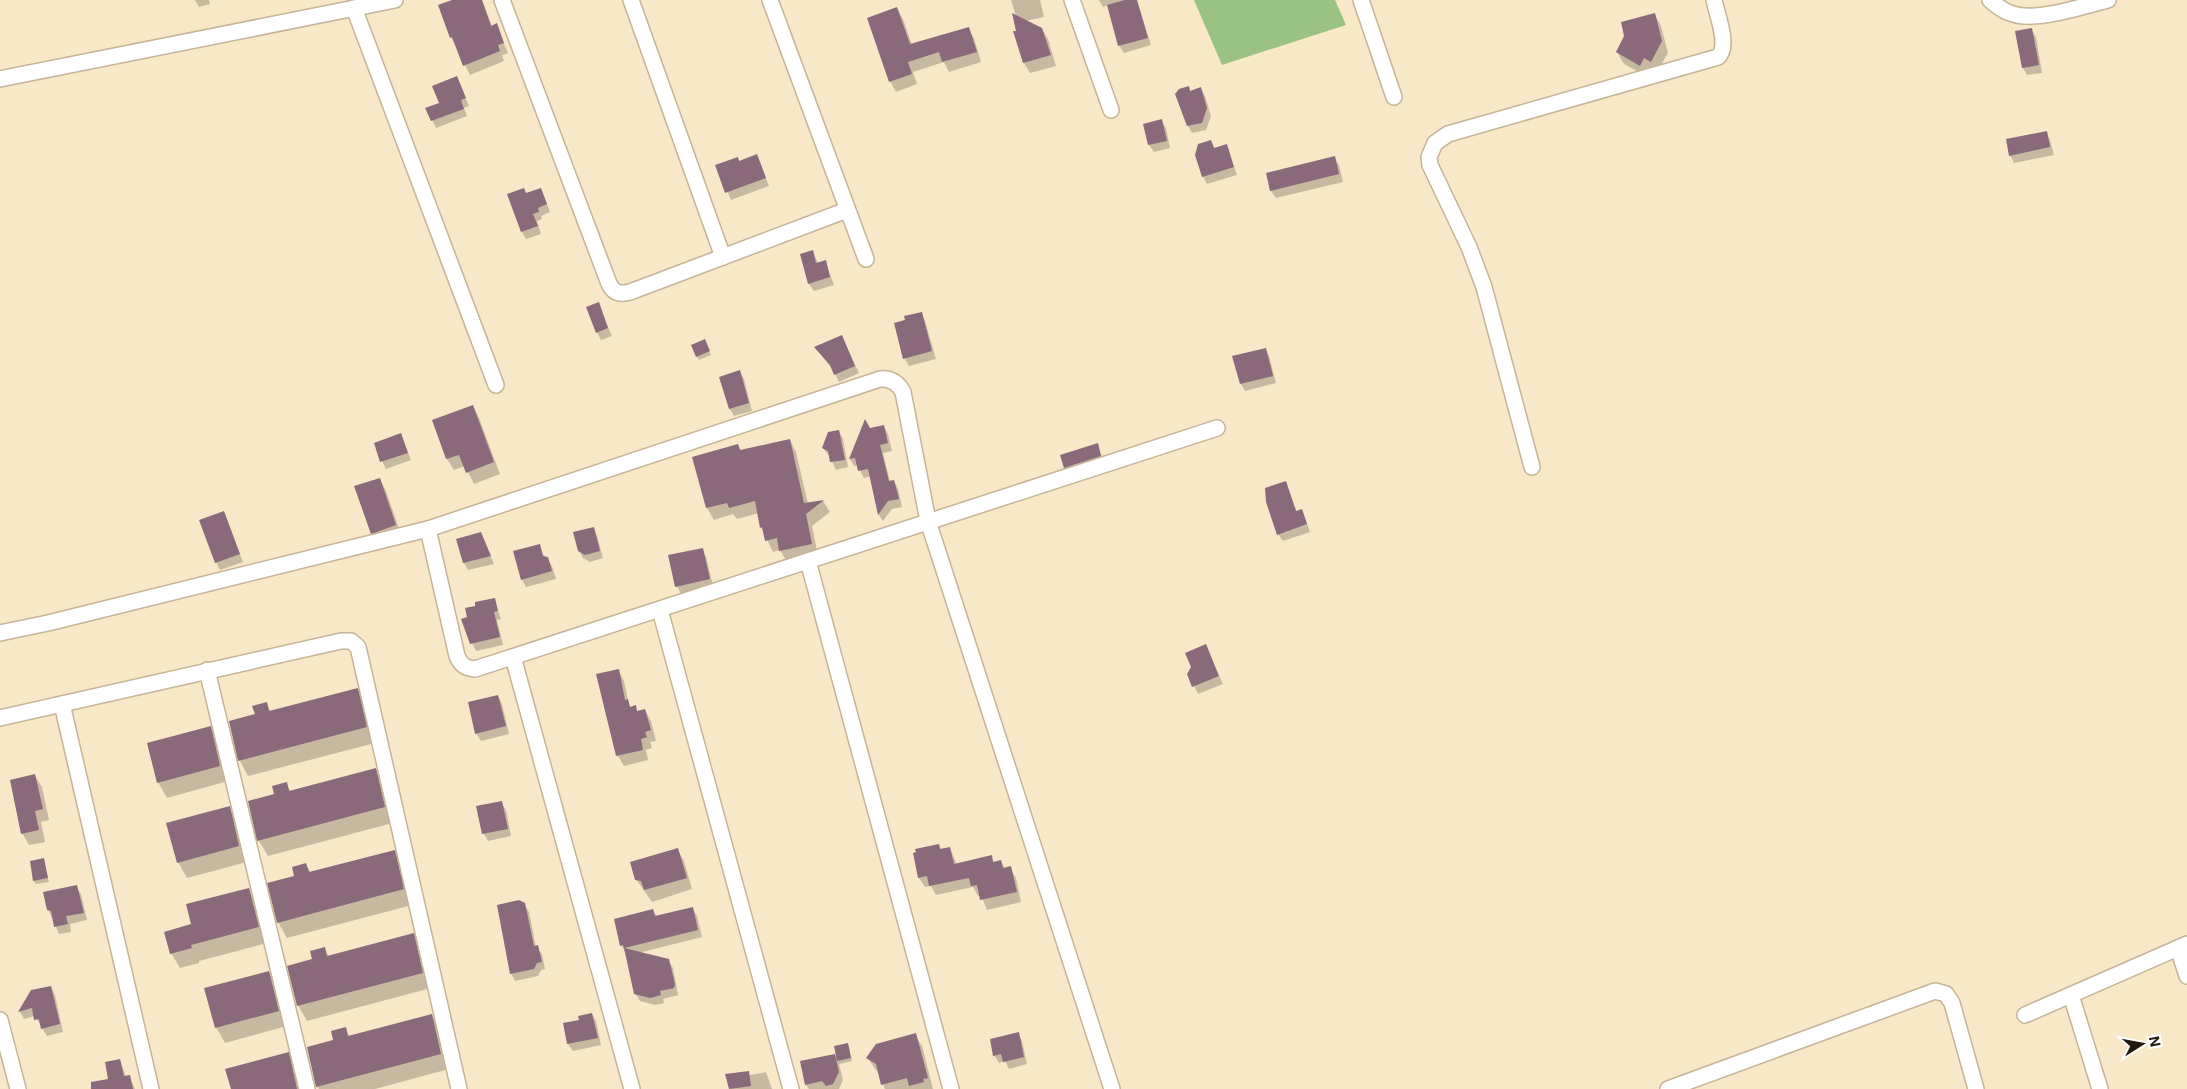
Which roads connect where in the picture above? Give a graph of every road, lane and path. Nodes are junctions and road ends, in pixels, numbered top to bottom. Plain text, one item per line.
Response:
1 (395, 0) edge
2 (502, 0) edge
3 (631, 0) edge
4 (770, 0) edge
5 (1072, 0) edge
6 (1361, 0) edge
7 (1714, 0) edge
8 (1990, 0) edge
9 (2108, 0) edge
10 (354, 8) junction
11 (0, 79) edge
12 (1394, 97) dead end
13 (1111, 110) dead end
14 (847, 210) junction
15 (723, 257) junction
16 (866, 259) dead end
17 (496, 385) dead end
18 (1217, 428) dead end
19 (1532, 467) dead end
20 (928, 521) junction
21 (428, 528) junction
22 (808, 561) junction
23 (660, 610) junction
24 (0, 633) edge
25 (513, 657) junction
26 (207, 670) junction
27 (62, 704) junction
28 (0, 718) edge
29 (2183, 946) edge
30 (2187, 976) edge
31 (2072, 995) junction
32 (2025, 1015) dead end
33 (0, 1020) edge
34 (18, 1089) edge
35 (150, 1089) edge
36 (307, 1089) edge
37 (458, 1089) edge
38 (632, 1089) edge
39 (790, 1089) edge
40 (949, 1089) edge
41 (1112, 1089) edge
42 (1668, 1089) edge
43 (1976, 1089) edge
44 (2100, 1089) edge

1 - 10 street
2 - 15 street
3 - 15 street
4 - 14 street
5 - 13 street
6 - 12 street
7 - 19 street
8 - 9 street
10 - 11 street
10 - 17 street
14 - 15 street
14 - 16 street
18 - 20 street
20 - 21 street
20 - 22 street
20 - 41 street
21 - 24 street
21 - 25 street
22 - 23 street
22 - 40 street
23 - 25 street
23 - 39 street
25 - 38 street
26 - 27 street
26 - 36 street
26 - 37 street
27 - 28 street
27 - 35 street
29 - 30 street
29 - 31 street
31 - 32 street
31 - 44 street
33 - 34 street
42 - 43 street

